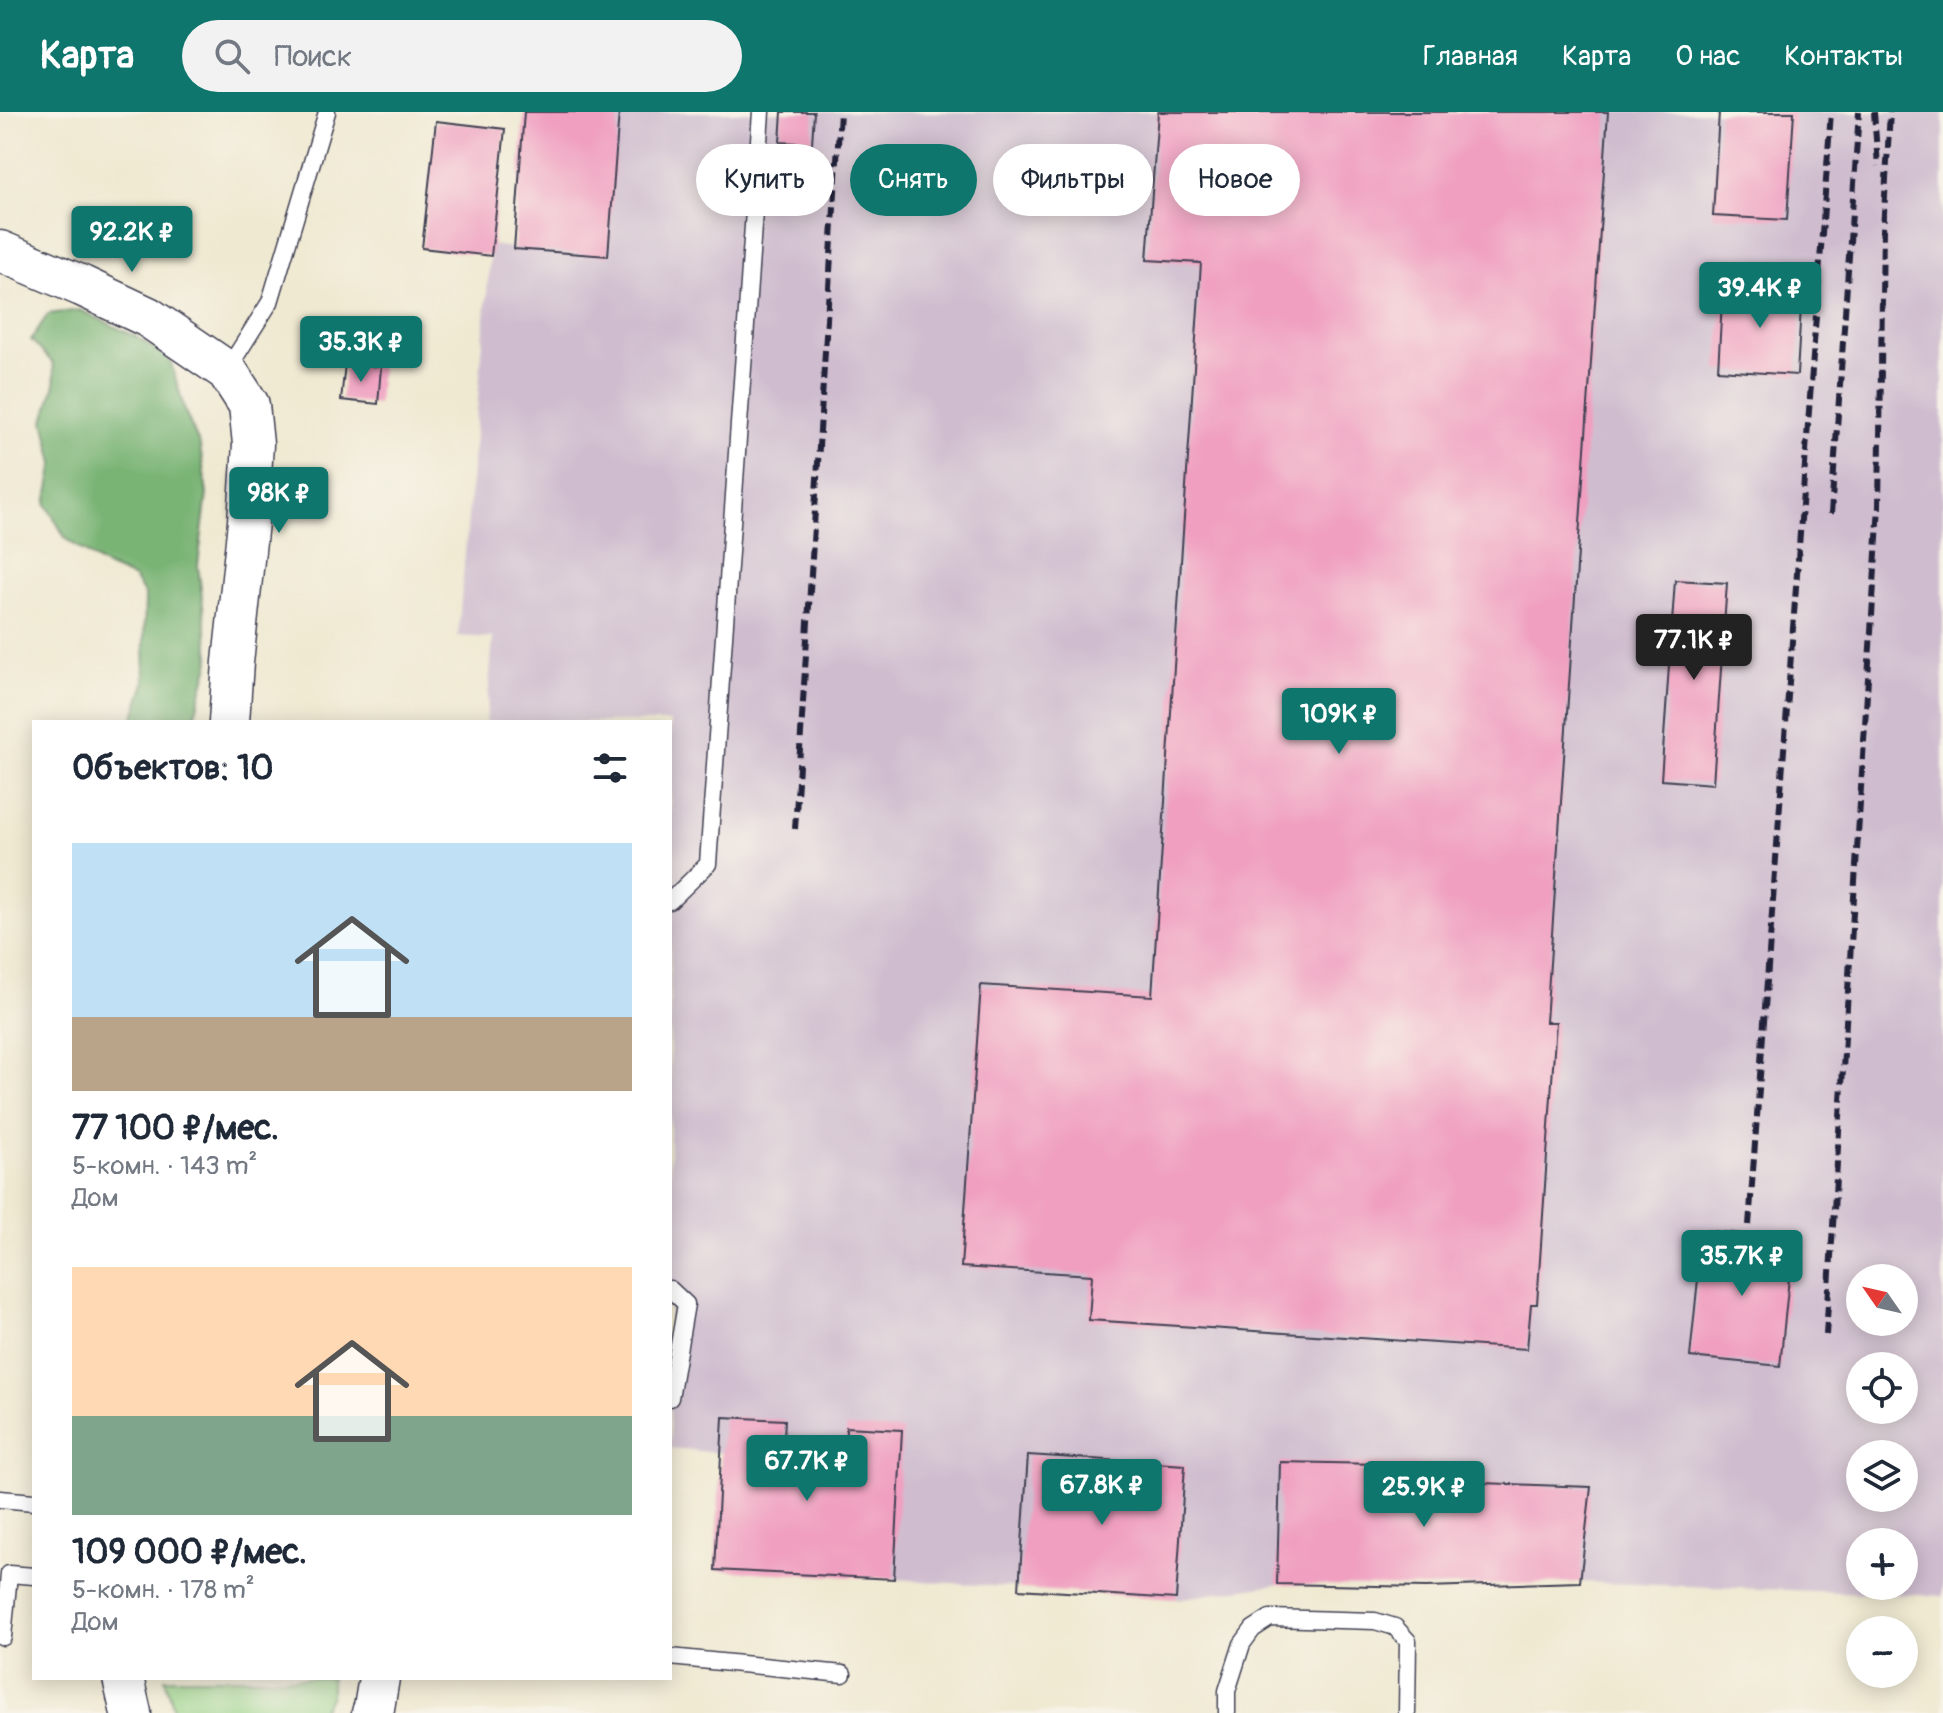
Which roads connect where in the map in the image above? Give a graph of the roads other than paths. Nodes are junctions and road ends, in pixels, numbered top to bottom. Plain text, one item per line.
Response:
1 (327, 112) edge
2 (761, 112) edge
3 (0, 251) edge
4 (227, 371) junction
5 (229, 720) edge
6 (672, 899) edge
7 (672, 1291) edge
8 (672, 1386) edge
9 (0, 1499) edge
10 (32, 1502) edge
11 (32, 1576) edge
12 (3, 1637) dead end
13 (672, 1657) edge
14 (843, 1674) dead end
15 (1227, 1713) edge
16 (1407, 1713) edge

1 - 4 lane
2 - 6 lane
3 - 4 street
4 - 5 street
7 - 8 lane
9 - 10 lane
11 - 12 lane
13 - 14 lane
15 - 16 lane

